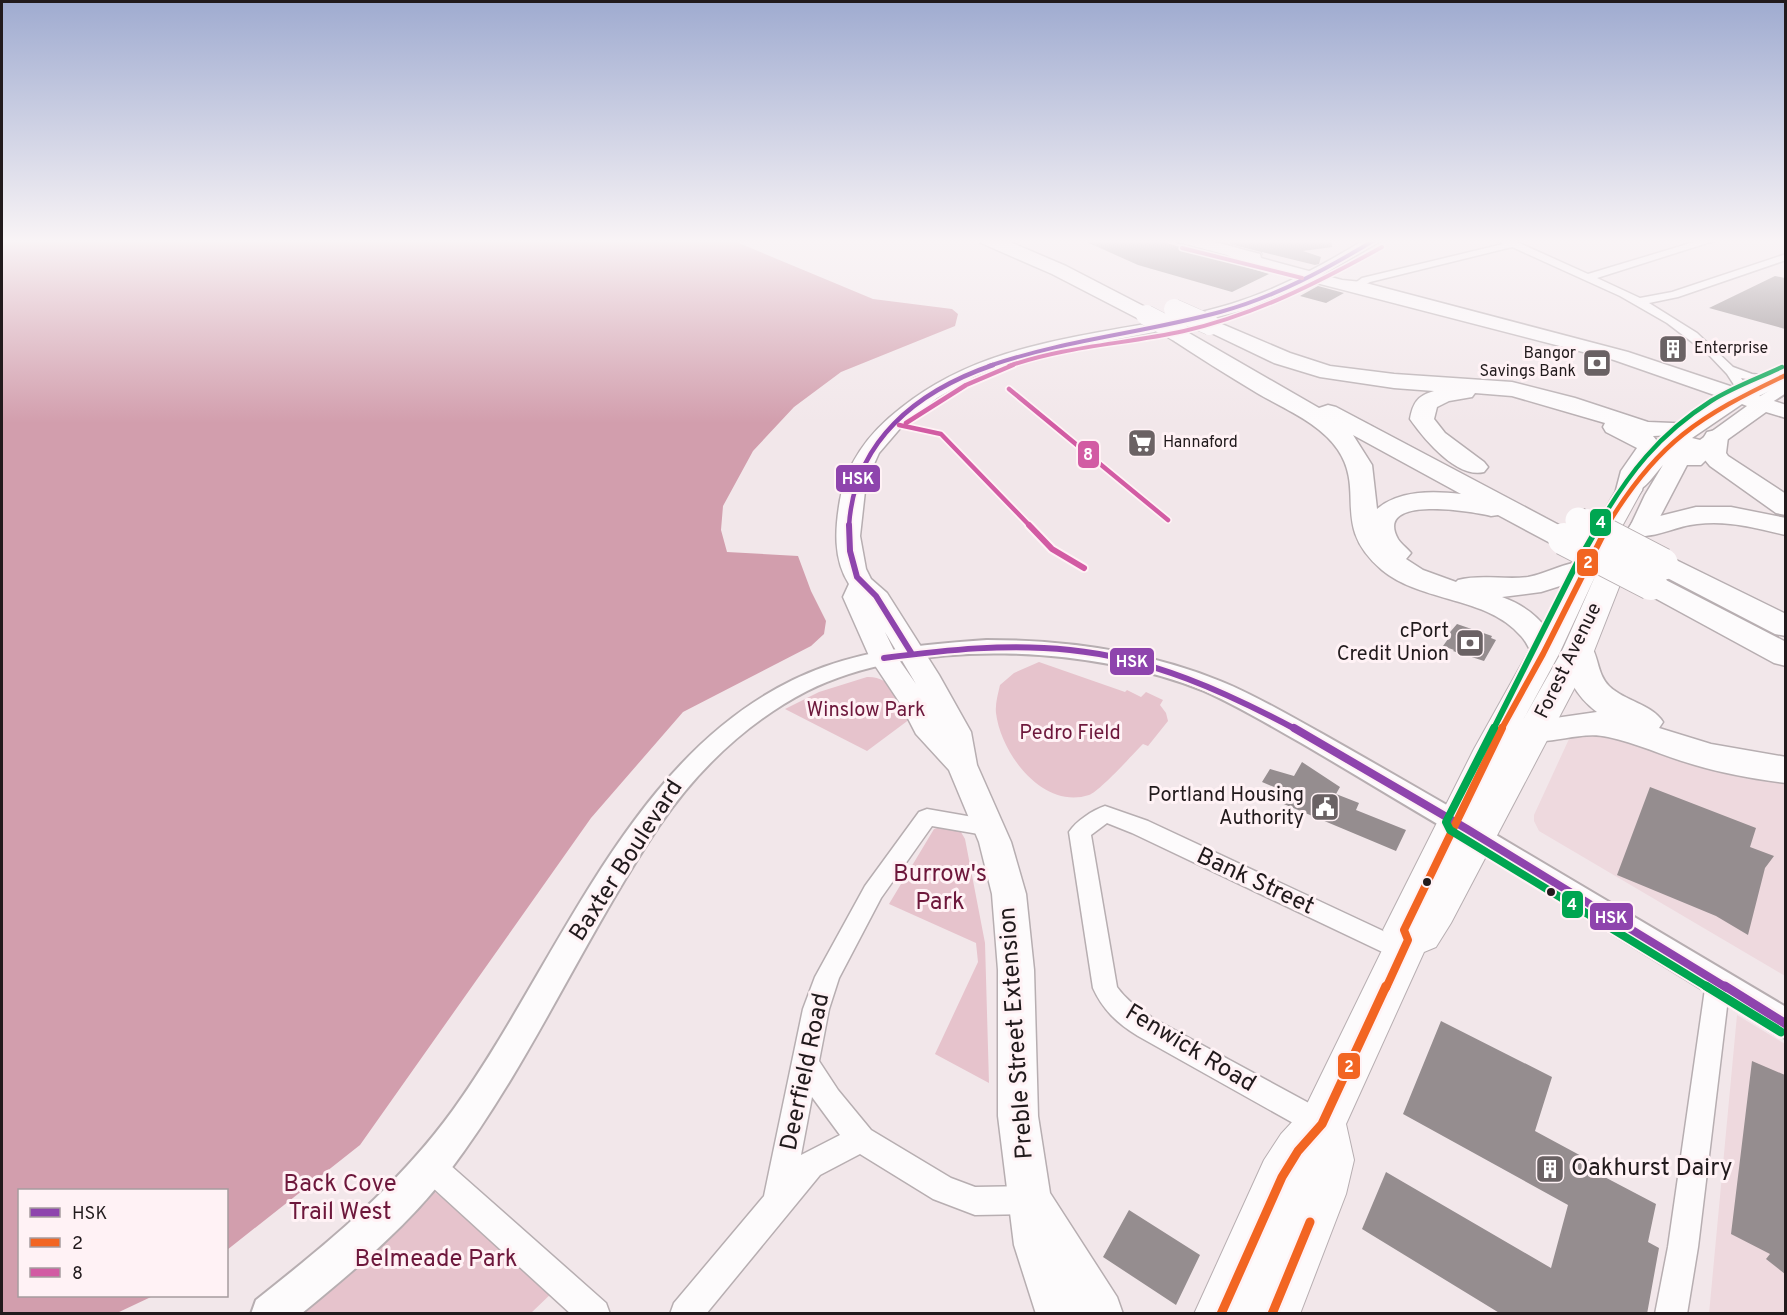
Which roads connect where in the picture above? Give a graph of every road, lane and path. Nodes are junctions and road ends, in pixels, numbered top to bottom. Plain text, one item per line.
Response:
1 (1118, 300) edge
2 (1145, 300) edge
3 (1258, 300) edge
4 (1410, 300) edge
5 (1636, 300) edge
6 (1649, 300) edge
7 (1639, 302) junction
8 (1184, 323) junction
9 (1621, 356) junction
10 (1658, 369) junction
11 (1730, 370) junction
12 (1781, 380) edge
13 (1749, 398) junction
14 (1785, 412) edge
15 (1785, 418) edge
16 (1721, 424) junction
17 (1688, 429) junction
18 (1475, 467) junction
19 (1629, 490) junction
20 (1785, 507) edge
21 (1647, 518) junction
22 (1556, 519) junction
23 (1785, 527) edge
24 (1584, 569) junction
25 (1657, 574) junction
26 (1785, 605) edge
27 (1727, 625) junction
28 (1785, 627) edge
29 (1561, 649) junction
30 (898, 656) junction
31 (1785, 656) edge
32 (1785, 672) edge
33 (1534, 731) junction
34 (1785, 748) edge
35 (1785, 770) edge
36 (1106, 814) joint
37 (990, 828) junction
38 (1466, 829) junction
39 (1406, 946) junction
40 (1718, 982) junction
41 (1785, 1024) edge
42 (805, 1063) junction
43 (1322, 1124) junction
44 (861, 1139) junction
45 (431, 1167) junction
46 (1030, 1200) junction
47 (777, 1203) junction
48 (270, 1314) edge
49 (595, 1314) edge
50 (685, 1314) edge
51 (1060, 1314) edge
52 (1100, 1314) edge
53 (1221, 1314) edge
54 (1272, 1314) edge
55 (1671, 1314) edge

1 - 8 highway, bridge
2 - 8 highway
3 - 30 main road, Preble Street Extension
4 - 9 main road
5 - 7 street
6 - 7 street
7 - 11 street
8 - 17 highway
8 - 18 highway
8 - 22 highway
8 - 29 highway
9 - 10 main road
9 - 13 main road
10 - 13 main road
10 - 16 main road
11 - 12 street
11 - 13 street
12 - 13 main road, Forest Avenue
13 - 14 main road
13 - 16 main road
13 - 21 main road, Forest Avenue
15 - 16 main road
16 - 17 main road, Forest Avenue
16 - 20 highway
16 - 21 main road
17 - 19 main road, Forest Avenue
18 - 19 highway
18 - 22 highway
19 - 24 highway, Forest Avenue
21 - 23 highway
21 - 29 highway, Forest Avenue
22 - 24 highway
22 - 25 highway, bridge
24 - 29 highway, Forest Avenue
25 - 26 highway
25 - 27 highway
25 - 28 highway
27 - 31 highway
27 - 32 highway
29 - 33 highway, Forest Avenue
29 - 34 highway
29 - 38 highway, Forest Avenue
30 - 37 main road, Preble Street Extension
30 - 38 street, Baxter Boulevard
30 - 45 street, Baxter Boulevard
33 - 35 highway
33 - 38 highway, Forest Avenue
36 - 39 street, Bank Street
36 - 43 street, Fenwick Road
37 - 42 street, Deerfield Road
37 - 46 main road, Preble Street Extension
38 - 39 highway, Forest Avenue
38 - 40 street, Baxter Boulevard
39 - 43 highway, Forest Avenue
40 - 41 street, Baxter Boulevard
40 - 55 street
42 - 44 street
42 - 47 street, Deerfield Road
43 - 53 highway, Forest Avenue
43 - 54 highway
44 - 46 street
44 - 47 street
45 - 48 street, Baxter Boulevard
45 - 49 street
46 - 51 main road, Preble Street Extension
46 - 52 main road, Preble Street Extension
47 - 50 street, Deerfield Road

